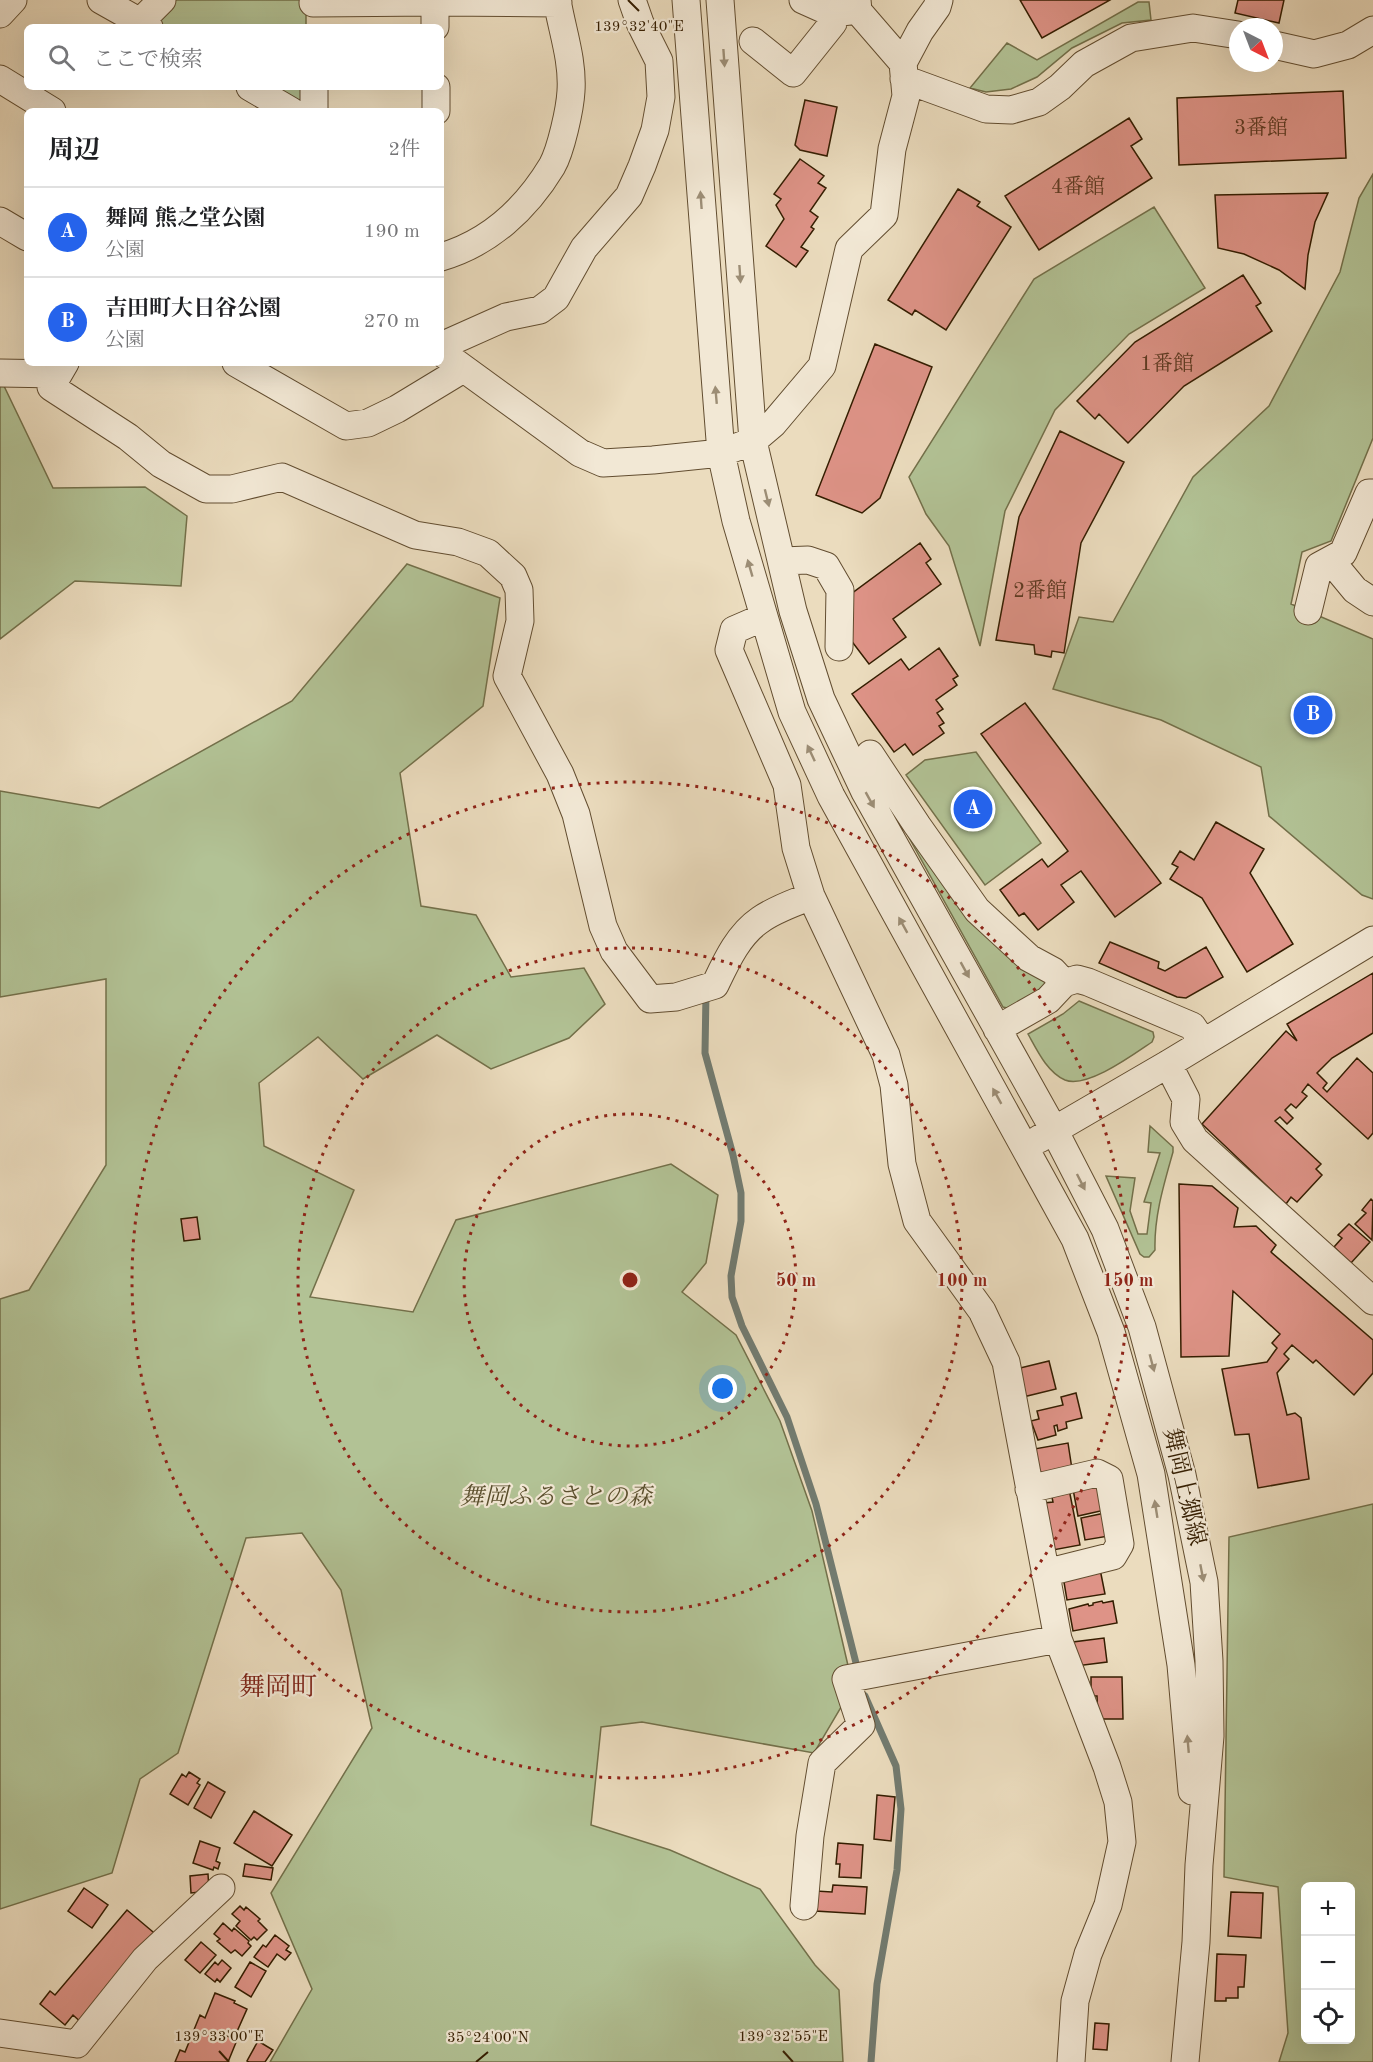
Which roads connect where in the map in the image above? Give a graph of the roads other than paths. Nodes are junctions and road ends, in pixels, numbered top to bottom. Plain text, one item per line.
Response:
1 (13, 0) edge
2 (101, 0) edge
3 (162, 0) edge
4 (633, 0) edge
5 (686, 0) edge
6 (720, 0) edge
7 (803, 0) edge
8 (939, 0) edge
9 (558, 2) edge
10 (849, 8) edge
11 (313, 10) edge
12 (435, 10) edge
13 (0, 14) edge
14 (144, 24) edge
15 (1373, 30) edge
16 (1229, 34) edge
17 (753, 41) dead end
18 (1283, 47) edge
19 (903, 71) junction
20 (0, 79) edge
21 (255, 90) edge
22 (314, 90) edge
23 (436, 90) edge
24 (47, 108) edge
25 (286, 108) edge
26 (315, 108) edge
27 (436, 108) edge
28 (0, 221) edge
29 (24, 235) edge
30 (444, 256) edge
31 (444, 345) edge
32 (444, 354) edge
33 (241, 366) edge
34 (62, 369) edge
35 (463, 369) junction
36 (0, 373) edge
37 (753, 441) junction
38 (721, 453) junction
39 (1373, 493) edge
40 (782, 561) junction
41 (1331, 561) junction
42 (1373, 602) edge
43 (1308, 611) dead end
44 (764, 617) junction
45 (839, 647) dead end
46 (870, 754) dead end
47 (811, 896) junction
48 (1373, 940) edge
49 (1064, 983) junction
50 (997, 1029) junction
51 (1203, 1042) junction
52 (1168, 1064) junction
53 (1054, 1130) junction
54 (1025, 1147) junction
55 (1373, 1301) edge
56 (1029, 1489) junction
57 (1045, 1573) junction
58 (1058, 1639) junction
59 (1199, 1865) junction
60 (221, 1888) dead end
61 (804, 1906) dead end
62 (0, 2033) edge
63 (1071, 2062) edge
64 (1185, 2062) edge

1 - 13 street
2 - 14 street
3 - 14 street
4 - 31 street
38 -> 5 street, 舞岡上郷線
6 -> 37 street, 舞岡上郷線
7 - 10 street
8 - 19 street
9 - 12 street
9 - 30 street
10 - 17 street
10 - 19 street
11 - 12 street
15 - 18 street
16 - 19 street
19 - 37 street
20 - 24 street
21 - 25 street
22 - 26 street
23 - 27 street
28 - 29 street
32 - 35 street
33 - 35 street
34 - 36 street
34 - 47 street
35 - 38 street
37 - 38 street
37 -> 40 street, 舞岡上郷線
44 -> 38 street, 舞岡上郷線
39 - 41 street
40 - 45 street
40 -> 50 street, 舞岡上郷線
41 - 42 street
41 - 43 street
44 - 47 street
54 -> 44 street, 舞岡上郷線
46 - 49 street
47 - 56 street
48 - 51 street
49 - 50 street
49 - 51 street
50 - 53 street, 舞岡上郷線
51 - 52 street
52 - 53 street
52 - 55 street
53 - 54 street
53 -> 59 street, 舞岡上郷線
59 -> 54 street, 舞岡上郷線
56 - 57 street
56 - 57 street
57 - 58 street
58 - 61 street
58 - 63 street
59 - 64 street, 舞岡上郷線
60 - 62 street

